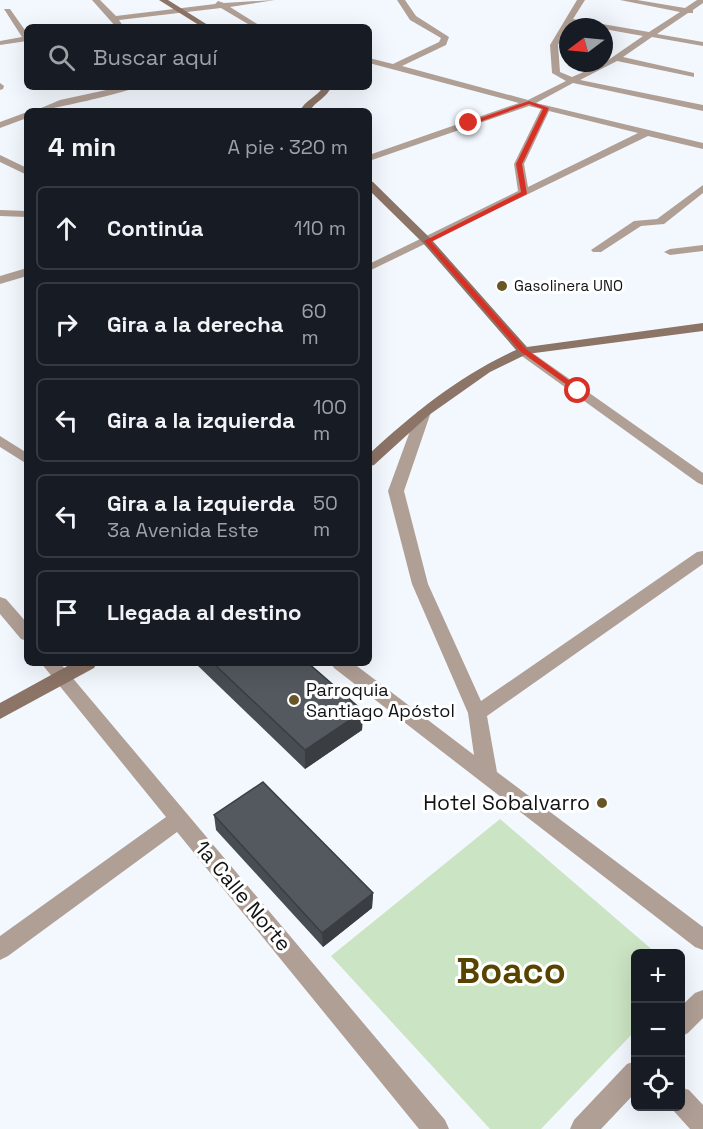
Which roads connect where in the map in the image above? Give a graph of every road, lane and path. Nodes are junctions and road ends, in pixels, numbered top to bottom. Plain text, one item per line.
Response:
1 (96, 0) edge
2 (164, 0) edge
3 (260, 0) edge
4 (271, 0) edge
5 (401, 0) edge
6 (581, 0) edge
7 (624, 0) edge
8 (702, 0) edge
9 (218, 2) edge
10 (180, 10) junction
11 (687, 10) junction
12 (8, 11) dead end
13 (703, 13) edge
14 (114, 18) junction
15 (572, 18) edge
16 (119, 24) edge
17 (202, 24) edge
18 (253, 24) edge
19 (613, 28) edge
20 (24, 34) edge
21 (650, 34) junction
22 (559, 38) edge
23 (24, 39) edge
24 (0, 43) edge
25 (703, 44) edge
26 (616, 58) junction
27 (372, 61) edge
28 (394, 67) junction
29 (691, 75) dead end
30 (574, 81) junction
31 (121, 90) edge
32 (326, 90) edge
33 (529, 103) junction
34 (53, 108) edge
35 (306, 108) edge
36 (546, 108) junction
37 (703, 108) edge
38 (24, 116) edge
39 (0, 124) edge
40 (646, 133) junction
41 (703, 146) edge
42 (372, 157) edge
43 (0, 158) edge
44 (24, 170) edge
45 (372, 187) edge
46 (703, 188) edge
47 (524, 193) junction
48 (0, 213) edge
49 (24, 214) edge
50 (427, 241) junction
51 (703, 248) edge
52 (597, 250) dead end
53 (670, 252) dead end
54 (372, 267) edge
55 (24, 273) edge
56 (0, 280) edge
57 (703, 327) edge
58 (524, 351) junction
59 (424, 412) junction
60 (0, 440) edge
61 (24, 458) edge
62 (372, 459) edge
63 (703, 480) edge
64 (703, 556) edge
65 (0, 603) edge
66 (24, 631) edge
67 (74, 666) edge
68 (344, 666) edge
69 (56, 670) edge
70 (0, 712) edge
71 (477, 713) junction
72 (488, 777) junction
73 (179, 819) junction
74 (703, 940) edge
75 (0, 949) edge
76 (703, 1001) edge
77 (685, 1021) edge
78 (631, 1078) edge
79 (685, 1104) edge
80 (703, 1124) edge
81 (436, 1129) edge
82 (583, 1129) edge

1 - 14 street
2 - 10 main road
3 - 4 street
3 - 9 street
5 - 28 street
6 - 15 street
7 - 11 street
8 - 11 street
9 - 10 street
9 - 18 street
10 - 14 street
10 - 17 main road
11 - 13 street
11 - 21 street
12 - 20 street
14 - 16 street
19 - 21 street
21 - 25 street
21 - 26 street
22 - 30 street
23 - 24 street
26 - 29 street
26 - 30 street
27 - 28 street
28 - 33 street
30 - 33 street
30 - 37 street
31 - 34 street
32 - 35 main road
33 - 36 street
33 - 42 street
36 - 40 street
36 - 47 street
38 - 39 street
40 - 41 street
40 - 47 street
43 - 44 street
45 - 50 main road
46 - 52 street
47 - 50 street
48 - 49 street
50 - 54 street
50 - 58 main road
51 - 53 street
55 - 56 street
57 - 58 main road
58 - 59 main road
58 - 63 street
59 - 62 main road
59 - 71 street
60 - 61 street
64 - 71 street
65 - 66 street
67 - 69 main road
68 - 72 street
69 - 70 main road
69 - 73 street, 1a Calle Norte
71 - 72 street
72 - 74 street
73 - 75 street
73 - 81 street, 1a Calle Norte
76 - 77 street
78 - 82 street
79 - 80 street

